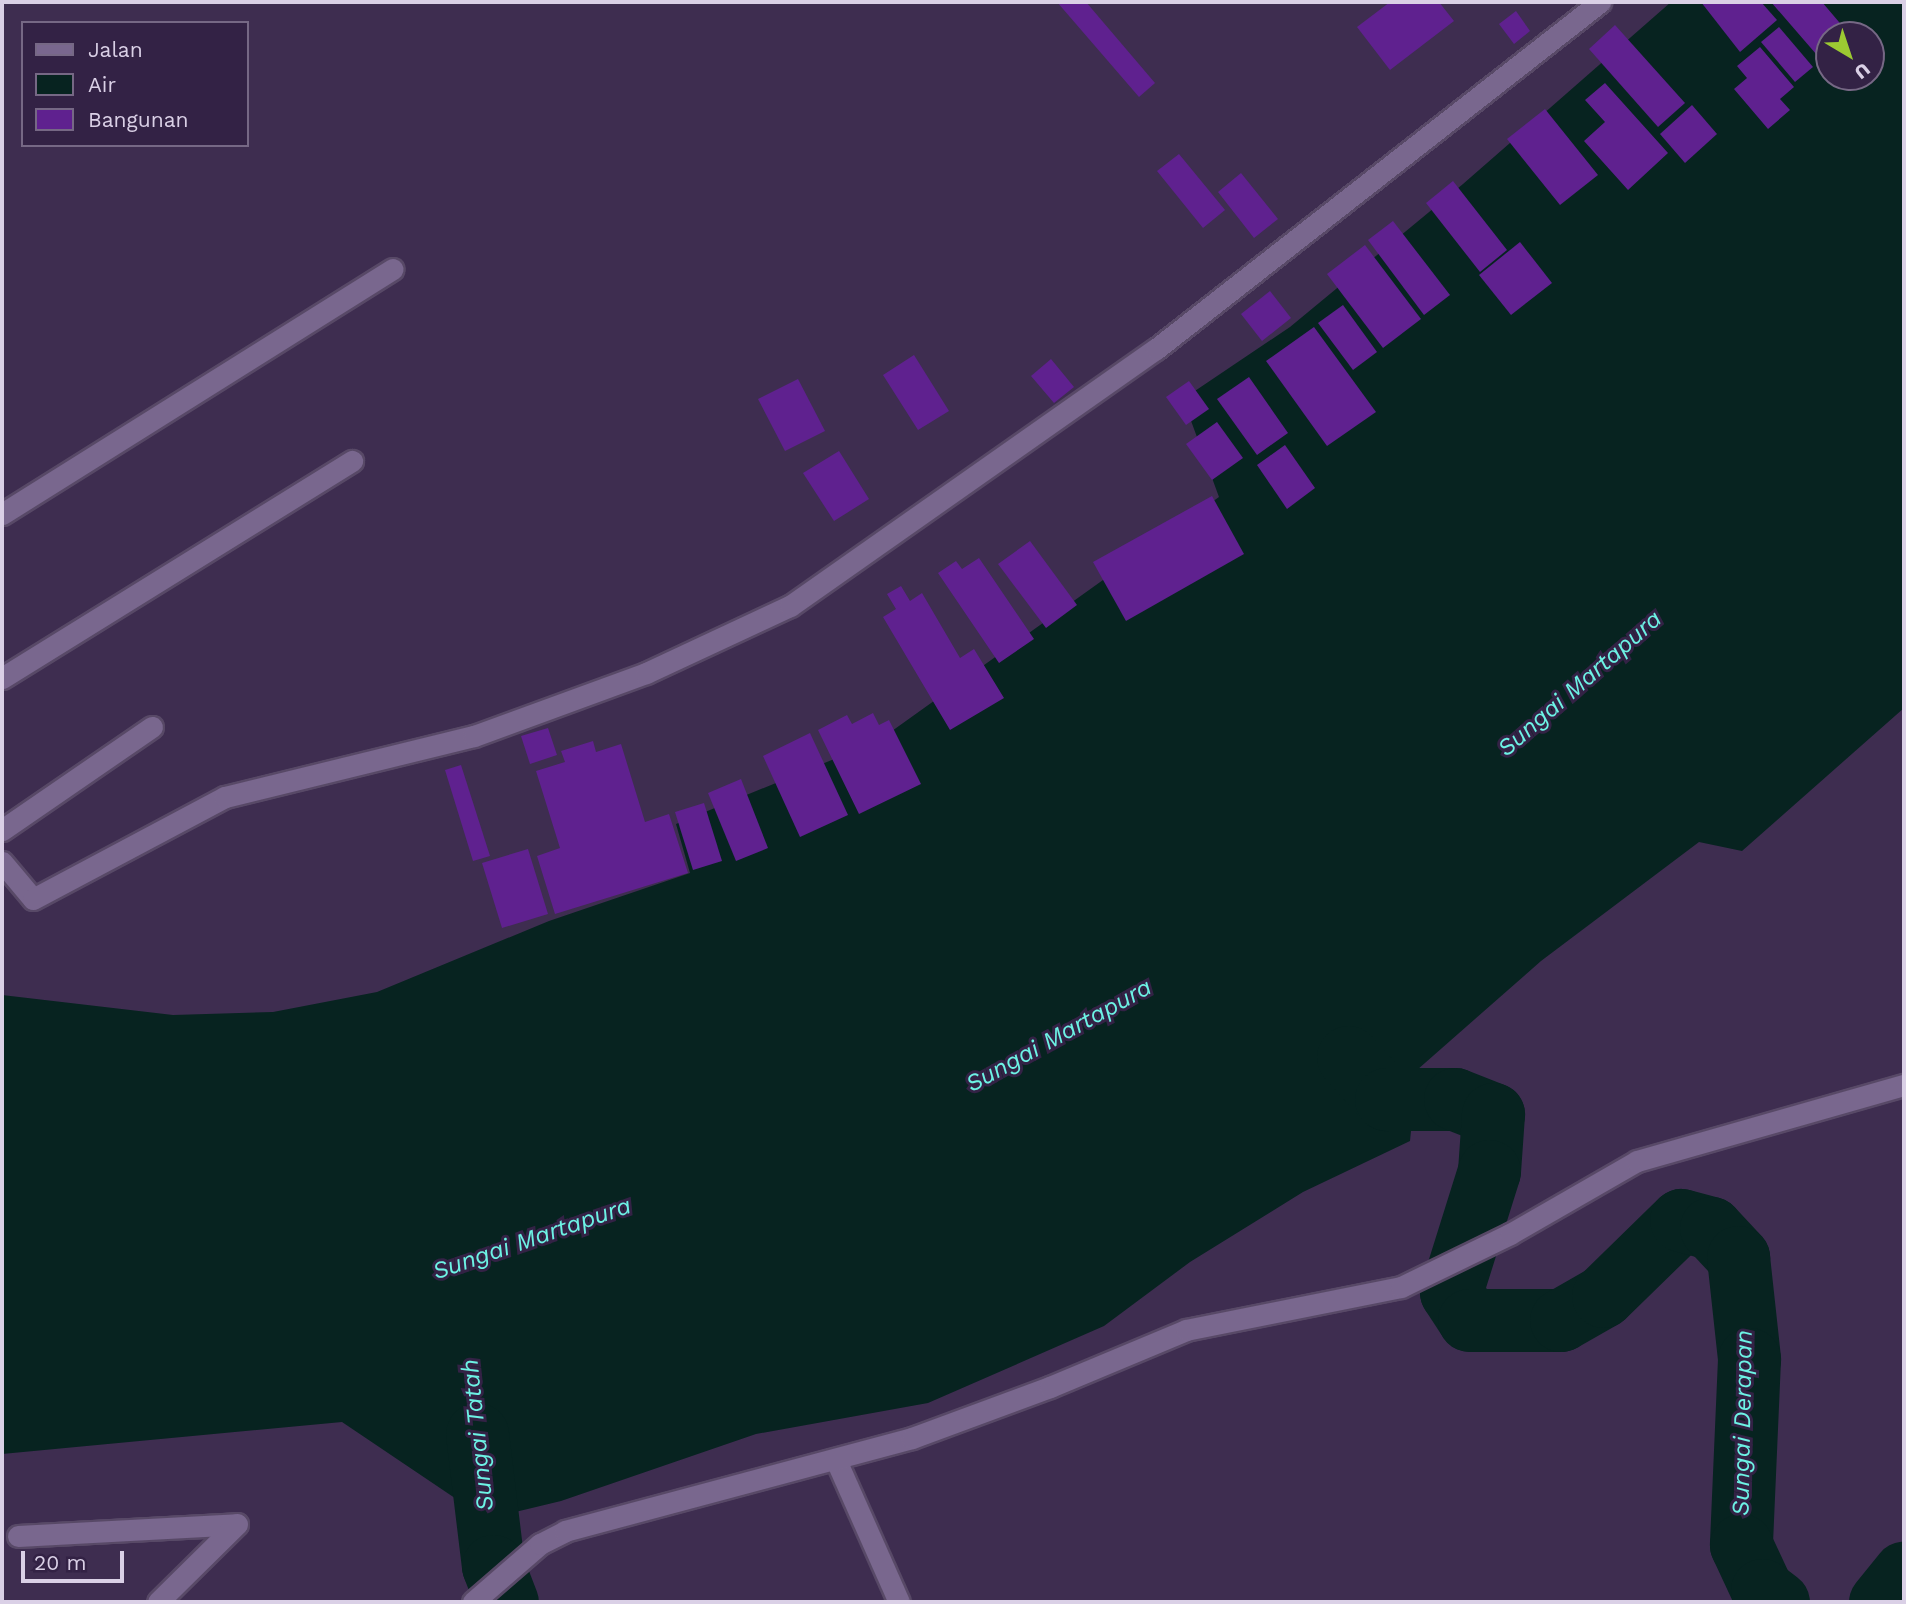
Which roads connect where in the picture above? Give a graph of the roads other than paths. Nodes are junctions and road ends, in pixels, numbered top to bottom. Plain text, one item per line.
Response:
1 (1600, 2) edge
2 (393, 269) dead end
3 (352, 461) dead end
4 (2, 513) edge
5 (2, 678) edge
6 (152, 727) dead end
7 (2, 830) edge
8 (2, 862) edge
9 (1904, 1085) edge
10 (836, 1460) junction
11 (18, 1536) dead end
12 (158, 1602) edge
13 (473, 1602) edge
14 (899, 1602) edge

1 - 8 street
2 - 4 street
3 - 5 street
6 - 7 street
9 - 10 street
10 - 13 street
10 - 14 street
11 - 12 street

